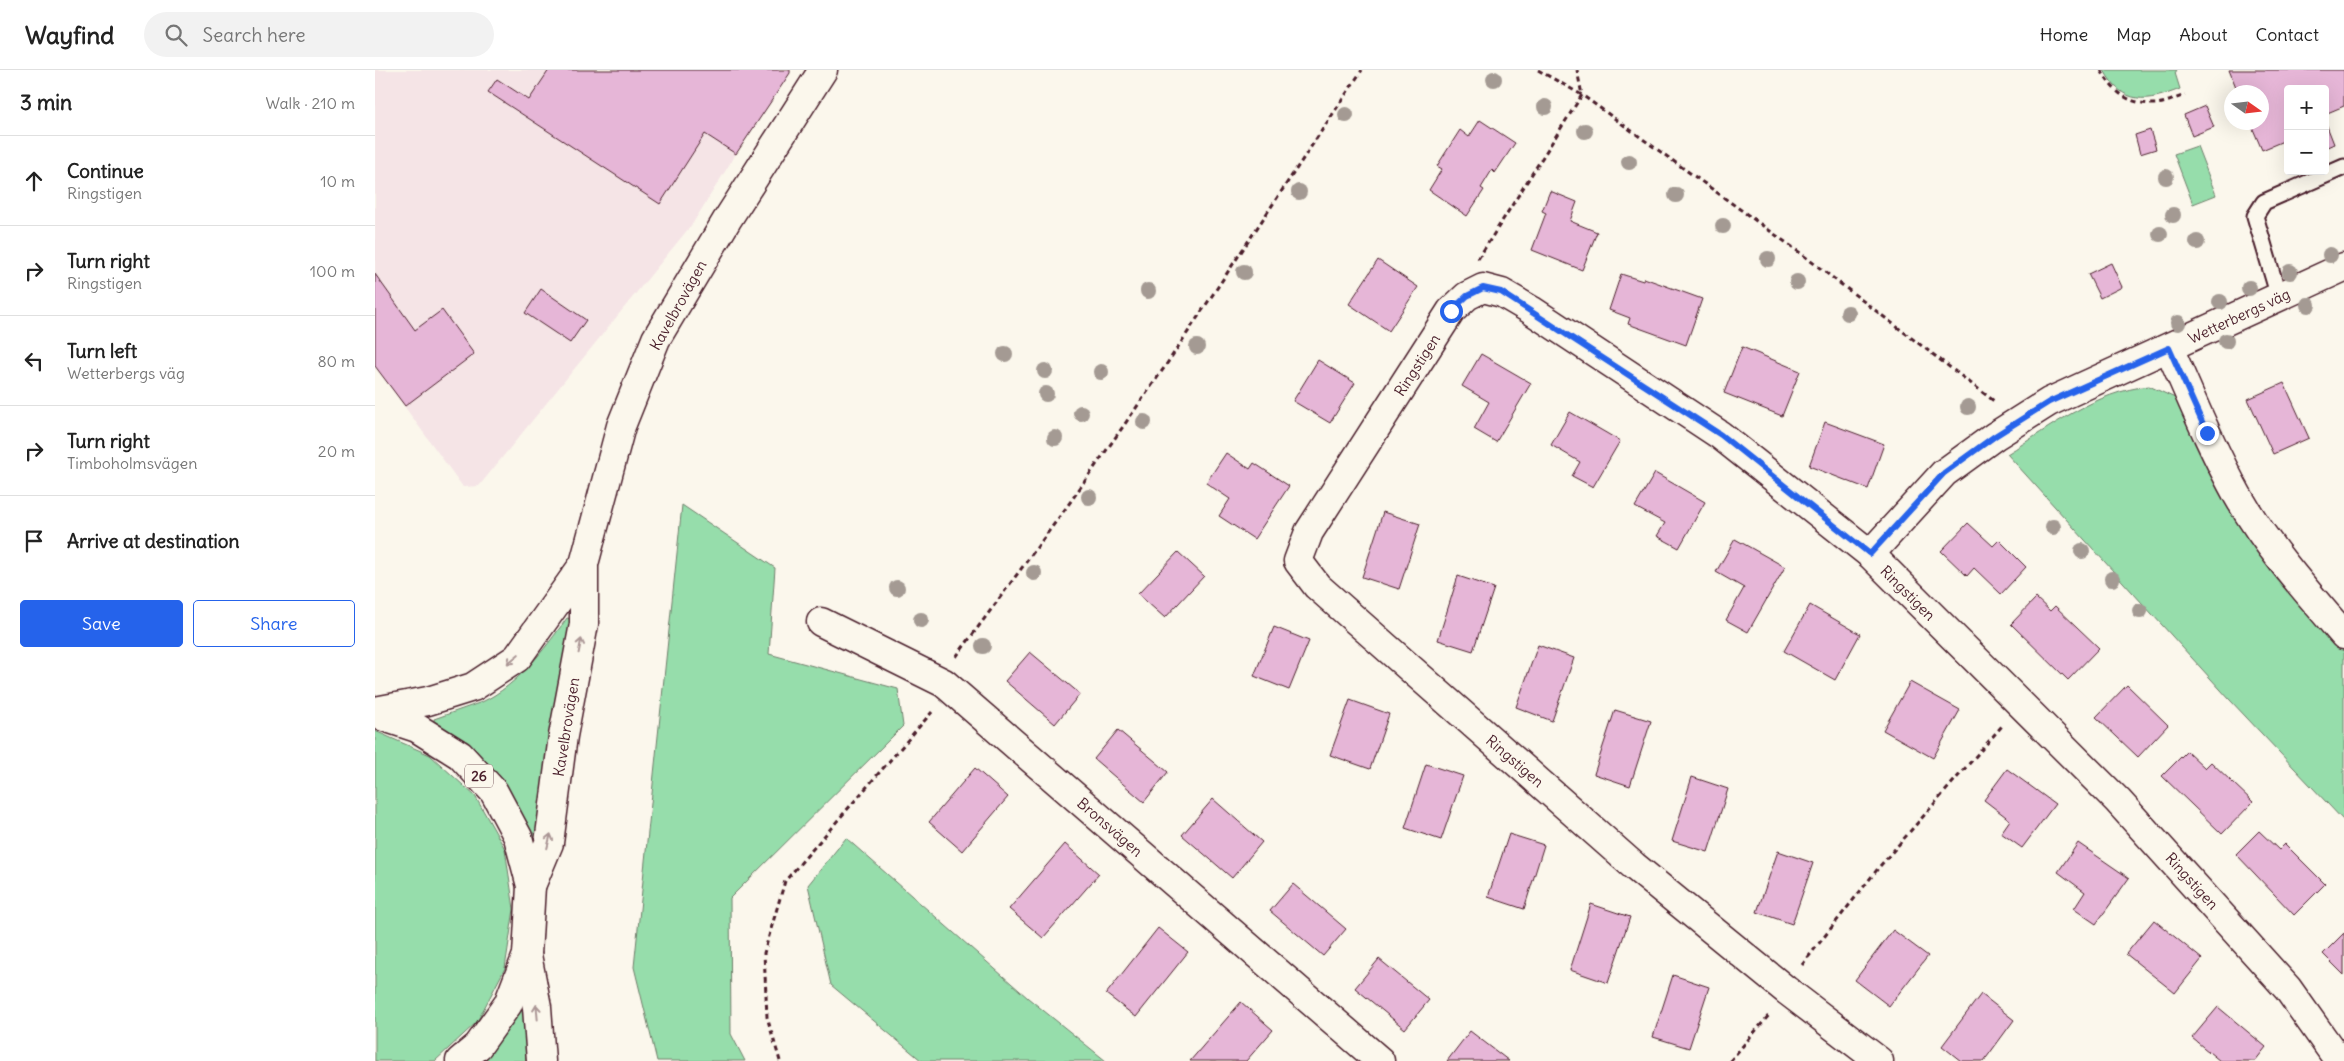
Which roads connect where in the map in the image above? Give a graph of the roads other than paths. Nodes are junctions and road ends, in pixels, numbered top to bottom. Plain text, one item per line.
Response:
1 (823, 70) edge
2 (2344, 167) edge
3 (2344, 267) edge
4 (2279, 297) junction
5 (2169, 348) junction
6 (1870, 554) junction
7 (584, 564) junction
8 (821, 622) dead end
9 (2344, 635) edge
10 (375, 713) edge
11 (531, 886) junction
12 (527, 955) junction
13 (460, 1061) edge
14 (541, 1061) edge
15 (1380, 1061) edge
16 (1879, 1061) edge
17 (2339, 1061) edge

1 - 7 main road, Kavelbrovägen
2 - 4 lane
3 - 4 main road, Wetterbergs väg
4 - 5 main road, Wetterbergs väg
5 - 6 main road, Wetterbergs väg
5 - 9 main road
6 - 16 main road, Ringstigen
6 - 17 main road, Ringstigen
7 -> 10 main road, Kavelbrovägen
11 -> 7 main road, Kavelbrovägen
8 - 15 main road, Bronsvägen
10 - 11 main road, 26
11 - 12 main road, 26
12 - 13 main road, 26
14 -> 12 main road, 26

